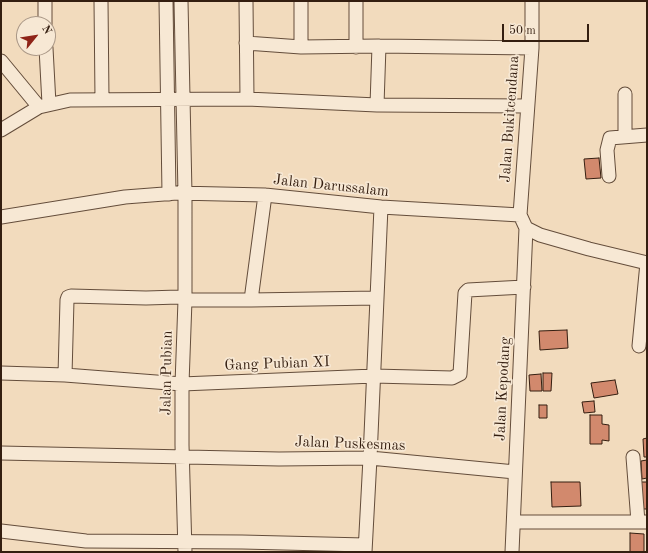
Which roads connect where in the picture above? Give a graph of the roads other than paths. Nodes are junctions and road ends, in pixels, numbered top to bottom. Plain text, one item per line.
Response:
1 (45, 1) edge
2 (101, 1) edge
3 (166, 1) edge
4 (181, 1) edge
5 (246, 1) edge
6 (301, 1) edge
7 (356, 1) edge
8 (532, 1) edge
9 (45, 16) edge
10 (246, 43) junction
11 (379, 46) junction
12 (301, 47) junction
13 (356, 47) junction
14 (532, 48) junction
15 (46, 56) edge
16 (1, 61) edge
17 (625, 94) dead end
18 (102, 99) junction
19 (167, 99) junction
20 (183, 99) junction
21 (247, 99) junction
22 (377, 105) junction
23 (44, 106) junction
24 (527, 106) junction
25 (1, 130) edge
26 (647, 135) edge
27 (625, 136) junction
28 (608, 176) dead end
29 (169, 194) junction
30 (185, 194) junction
31 (265, 195) junction
32 (381, 207) junction
33 (520, 215) junction
34 (1, 217) edge
35 (526, 228) junction
36 (647, 263) edge
37 (524, 287) junction
38 (377, 298) junction
39 (185, 300) junction
40 (251, 300) junction
41 (639, 346) dead end
42 (1, 373) edge
43 (65, 375) junction
44 (374, 376) junction
45 (182, 384) junction
46 (1, 453) edge
47 (182, 457) junction
48 (633, 457) dead end
49 (370, 458) junction
50 (515, 472) junction
51 (514, 522) junction
52 (643, 522) edge
53 (1, 531) edge
54 (185, 547) edge
55 (365, 548) edge
56 (512, 552) edge

1 - 9 street
2 - 18 street
3 - 19 street
4 - 20 street, Jalan Pubian
5 - 10 street
6 - 12 street
7 - 13 street
8 - 14 street, Jalan Bukitcendana
10 - 12 street
10 - 21 street
11 - 13 street
11 - 14 street
11 - 22 street
12 - 13 street
14 - 24 street, Jalan Bukitcendana
15 - 23 street
16 - 23 street
17 - 27 street
18 - 19 street
18 - 23 street
19 - 20 street
19 - 29 street
20 - 21 street
20 - 30 street, Jalan Pubian
21 - 22 street
22 - 24 street
23 - 25 street
24 - 33 street, Jalan Bukitcendana
26 - 27 street
27 - 28 street
29 - 30 street, Jalan Darussalam
29 - 34 street, Jalan Darussalam
30 - 31 street, Jalan Darussalam
30 - 39 street, Jalan Pubian
31 - 32 street, Jalan Darussalam
31 - 40 street
32 - 33 street, Jalan Darussalam
32 - 38 street
33 - 35 street
35 - 36 street
35 - 37 street, Jalan Kepodang
36 - 41 street
37 - 44 street, Gang Pubian XI
37 - 50 street, Jalan Kepodang
38 - 40 street
38 - 44 street
39 - 40 street
39 - 43 street
39 - 45 street, Jalan Pubian
42 - 43 street, Gang Pubian XI
43 - 45 street, Gang Pubian XI
44 - 45 street, Gang Pubian XI
44 - 49 street
45 - 47 street, Jalan Pubian
46 - 47 street, Jalan Puskesmas
47 - 49 street, Jalan Puskesmas
47 - 54 street, Jalan Pubian
48 - 52 street
49 - 50 street, Jalan Puskesmas
49 - 55 street
50 - 51 street, Jalan Kepodang
51 - 52 street
51 - 56 street, Jalan Kepodang
53 - 54 street
54 - 55 street

